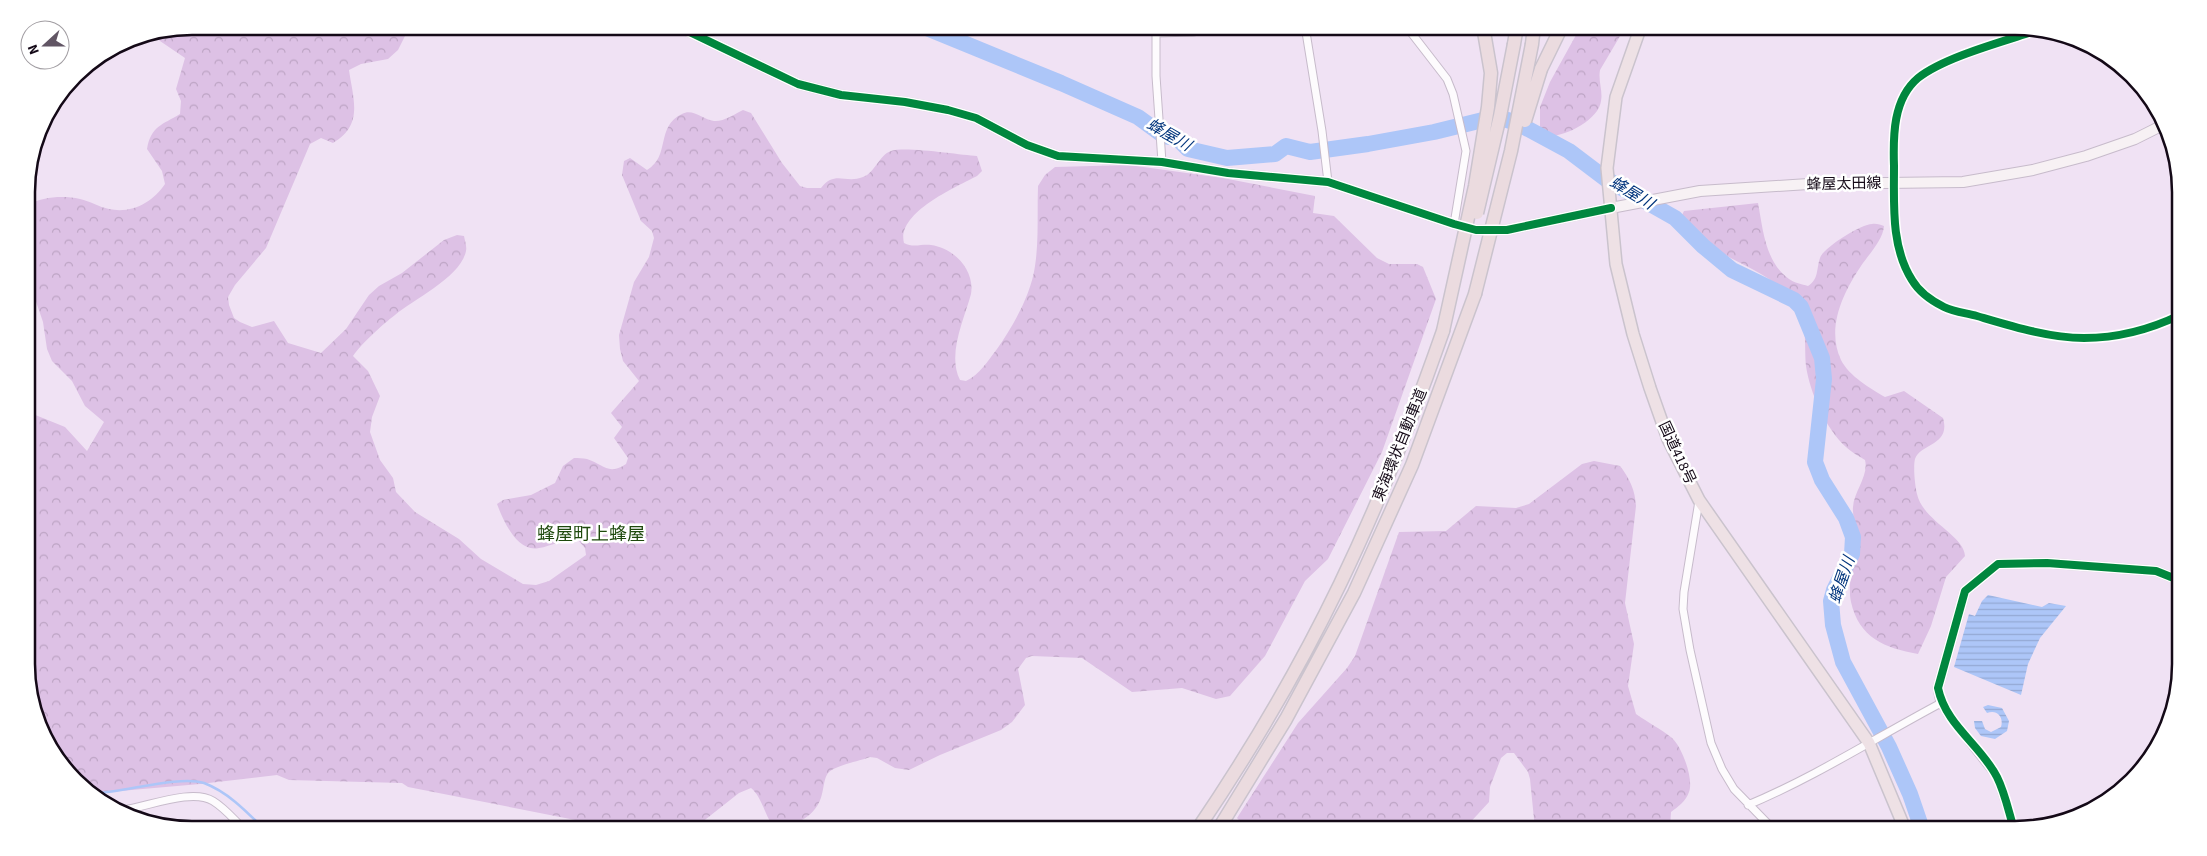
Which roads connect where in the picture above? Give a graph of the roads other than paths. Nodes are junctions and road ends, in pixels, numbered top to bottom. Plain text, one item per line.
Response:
1 (696, 35) edge
2 (1156, 35) edge
3 (1306, 35) edge
4 (1413, 35) edge
5 (1485, 35) edge
6 (1515, 35) edge
7 (1533, 35) edge
8 (1558, 35) edge
9 (1639, 35) edge
10 (2023, 35) edge
11 (2158, 128) edge
12 (1162, 162) junction
13 (1328, 182) junction
14 (1894, 183) junction
15 (1611, 208) junction
16 (1454, 224) junction
17 (1475, 294) junction
18 (2172, 318) edge
19 (1443, 330) junction
20 (1699, 500) junction
21 (2172, 578) edge
22 (1941, 703) junction
23 (1869, 743) junction
24 (1748, 805) junction
25 (131, 808) edge
26 (236, 821) edge
27 (1203, 821) edge
28 (1224, 821) edge
29 (1764, 821) edge
30 (1902, 821) edge
31 (2011, 821) edge

1 - 12 street
2 - 12 street
3 - 13 street
4 - 16 street
5 - 19 highway, bridge
6 - 19 highway, 東海環状自動車道, bridge
7 - 17 highway, 東海環状自動車道, bridge
8 - 17 highway, bridge
9 - 15 highway, 国道418号
10 - 14 street
11 - 14 main road, 蜂屋太田線
12 - 13 street
13 - 16 street
14 - 15 main road, 蜂屋太田線
14 - 18 street
15 - 16 street
15 - 20 highway, 国道418号
17 - 28 highway, 東海環状自動車道
19 - 27 highway, 東海環状自動車道
20 - 23 highway, 国道418号
20 - 24 street
21 - 22 street
22 - 23 street
22 - 31 street
23 - 24 street
23 - 30 highway, 国道418号
24 - 29 street
25 - 26 street

